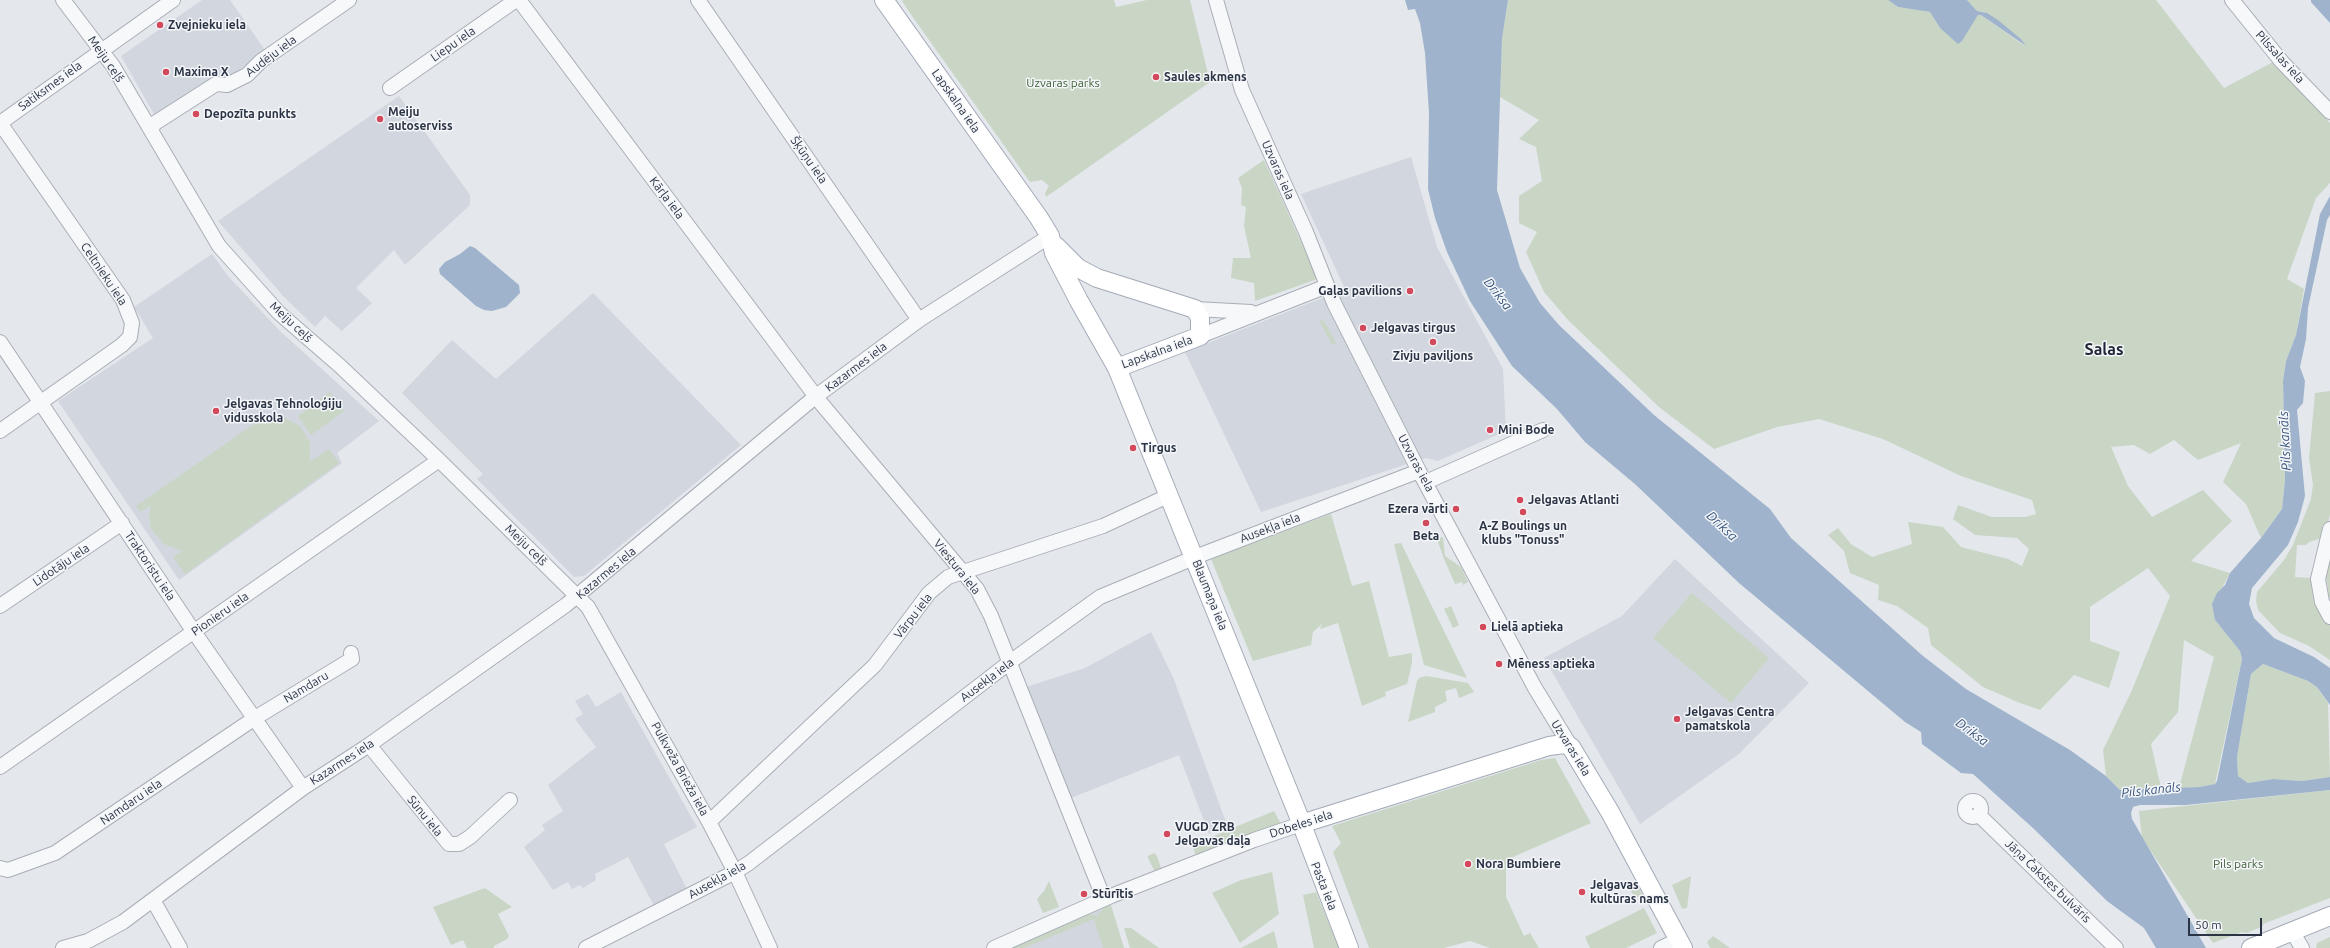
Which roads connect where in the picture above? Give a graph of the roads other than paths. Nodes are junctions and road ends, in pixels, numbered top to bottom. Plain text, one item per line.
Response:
1 (63, 0) edge
2 (173, 0) edge
3 (349, 0) edge
4 (518, 0) edge
5 (698, 0) edge
6 (884, 0) edge
7 (1216, 0) edge
8 (2232, 0) edge
9 (101, 50) junction
10 (390, 88) dead end
11 (2330, 112) edge
12 (0, 123) edge
13 (151, 129) junction
14 (1051, 239) junction
15 (1327, 286) junction
16 (1195, 309) junction
17 (1262, 312) junction
18 (919, 320) junction
19 (1200, 336) junction
20 (0, 342) edge
21 (1117, 368) junction
22 (815, 397) junction
23 (41, 403) junction
24 (1543, 430) dead end
25 (0, 432) edge
26 (439, 460) junction
27 (1423, 476) junction
28 (1170, 495) junction
29 (122, 523) junction
30 (2330, 529) edge
31 (1194, 557) junction
32 (962, 571) junction
33 (579, 597) junction
34 (0, 606) edge
35 (2330, 617) edge
36 (194, 632) junction
37 (351, 654) dead end
38 (1010, 662) junction
39 (255, 718) junction
40 (369, 745) junction
41 (1572, 747) junction
42 (0, 767) edge
43 (303, 788) junction
44 (510, 800) dead end
45 (1979, 815) dead end
46 (709, 822) junction
47 (1301, 824) junction
48 (0, 868) edge
49 (736, 872) junction
50 (1104, 899) junction
51 (153, 900) junction
52 (2330, 916) edge
53 (2292, 931) junction
54 (1681, 944) edge
55 (63, 948) edge
56 (180, 948) edge
57 (586, 948) edge
58 (770, 948) edge
59 (994, 948) edge
60 (1349, 948) edge
61 (1661, 948) edge
62 (2116, 948) edge
63 (2251, 948) edge
64 (2302, 948) edge

1 - 9 street, Meiju ceļš
2 - 9 street
3 - 13 street, Audēju iela
4 - 10 street, Liepu iela
4 - 22 street, Kārļa iela
5 - 18 street, Šķūņu iela
6 - 14 main road, Lapskalna iela
7 - 15 street, Uzvaras iela
8 - 11 street, Pilssalas iela
9 - 12 street, Satiksmes iela
9 - 13 street, Meiju ceļš
12 - 23 street, Celtnieku iela
13 - 26 street, Meiju ceļš
14 - 16 main road, Lapskalna iela
14 - 18 street, Kazarmes iela
14 - 21 main road, Lapskalna iela
15 - 17 street, Lapskalna iela
15 - 27 street, Uzvaras iela
16 - 17 street, Lapskalna iela
16 - 19 main road
17 - 19 street, Lapskalna iela
18 - 22 street, Kazarmes iela
19 - 21 main road, Lapskalna iela
20 - 23 street, Traktoristu iela
21 - 28 main road, Blaumaņa iela
22 - 32 street, Viestura iela
22 - 33 street, Kazarmes iela
23 - 25 street, Celtnieku iela
23 - 29 street, Traktoristu iela
24 - 27 street
26 - 33 street, Meiju ceļš
26 - 36 street, Pionieru iela
27 - 31 street, Ausekļa iela
27 - 41 street, Uzvaras iela
28 - 31 main road, Blaumaņa iela
28 - 32 street, Vārpu iela
29 - 34 street, Lidotāju iela
29 - 36 street, Traktoristu iela
30 - 35 street
31 - 38 street, Ausekļa iela
31 - 47 main road, Blaumaņa iela
32 - 38 street, Viestura iela
32 - 46 street, Vārpu iela
33 - 40 street, Kazarmes iela
33 - 46 street, Pulkveža Brieža iela
36 - 39 street, Traktoristu iela
36 - 42 street, Pionieru iela
37 - 39 street, Namdaru
38 - 49 street, Ausekļa iela
38 - 50 street, Viestura iela
39 - 43 street, Traktoristu iela
39 - 48 street, Namdaru iela
40 - 43 street, Kazarmes iela
40 - 44 street, Sūnu iela
41 - 47 main road, Dobeles iela
41 - 54 main road, Uzvaras iela
43 - 51 street, Kazarmes iela
45 - 62 street, Jāņa Čakstes bulvāris
46 - 49 street, Pulkveža Brieža iela
47 - 50 street, Dobeles iela
47 - 60 main road, Pasta iela
49 - 57 street, Ausekļa iela
49 - 58 street, Pulkveža Brieža iela
50 - 59 street, Dobeles iela
51 - 55 street, Kazarmes iela
51 - 56 street
52 - 53 main road
53 - 63 main road
53 - 64 street
54 - 61 street

